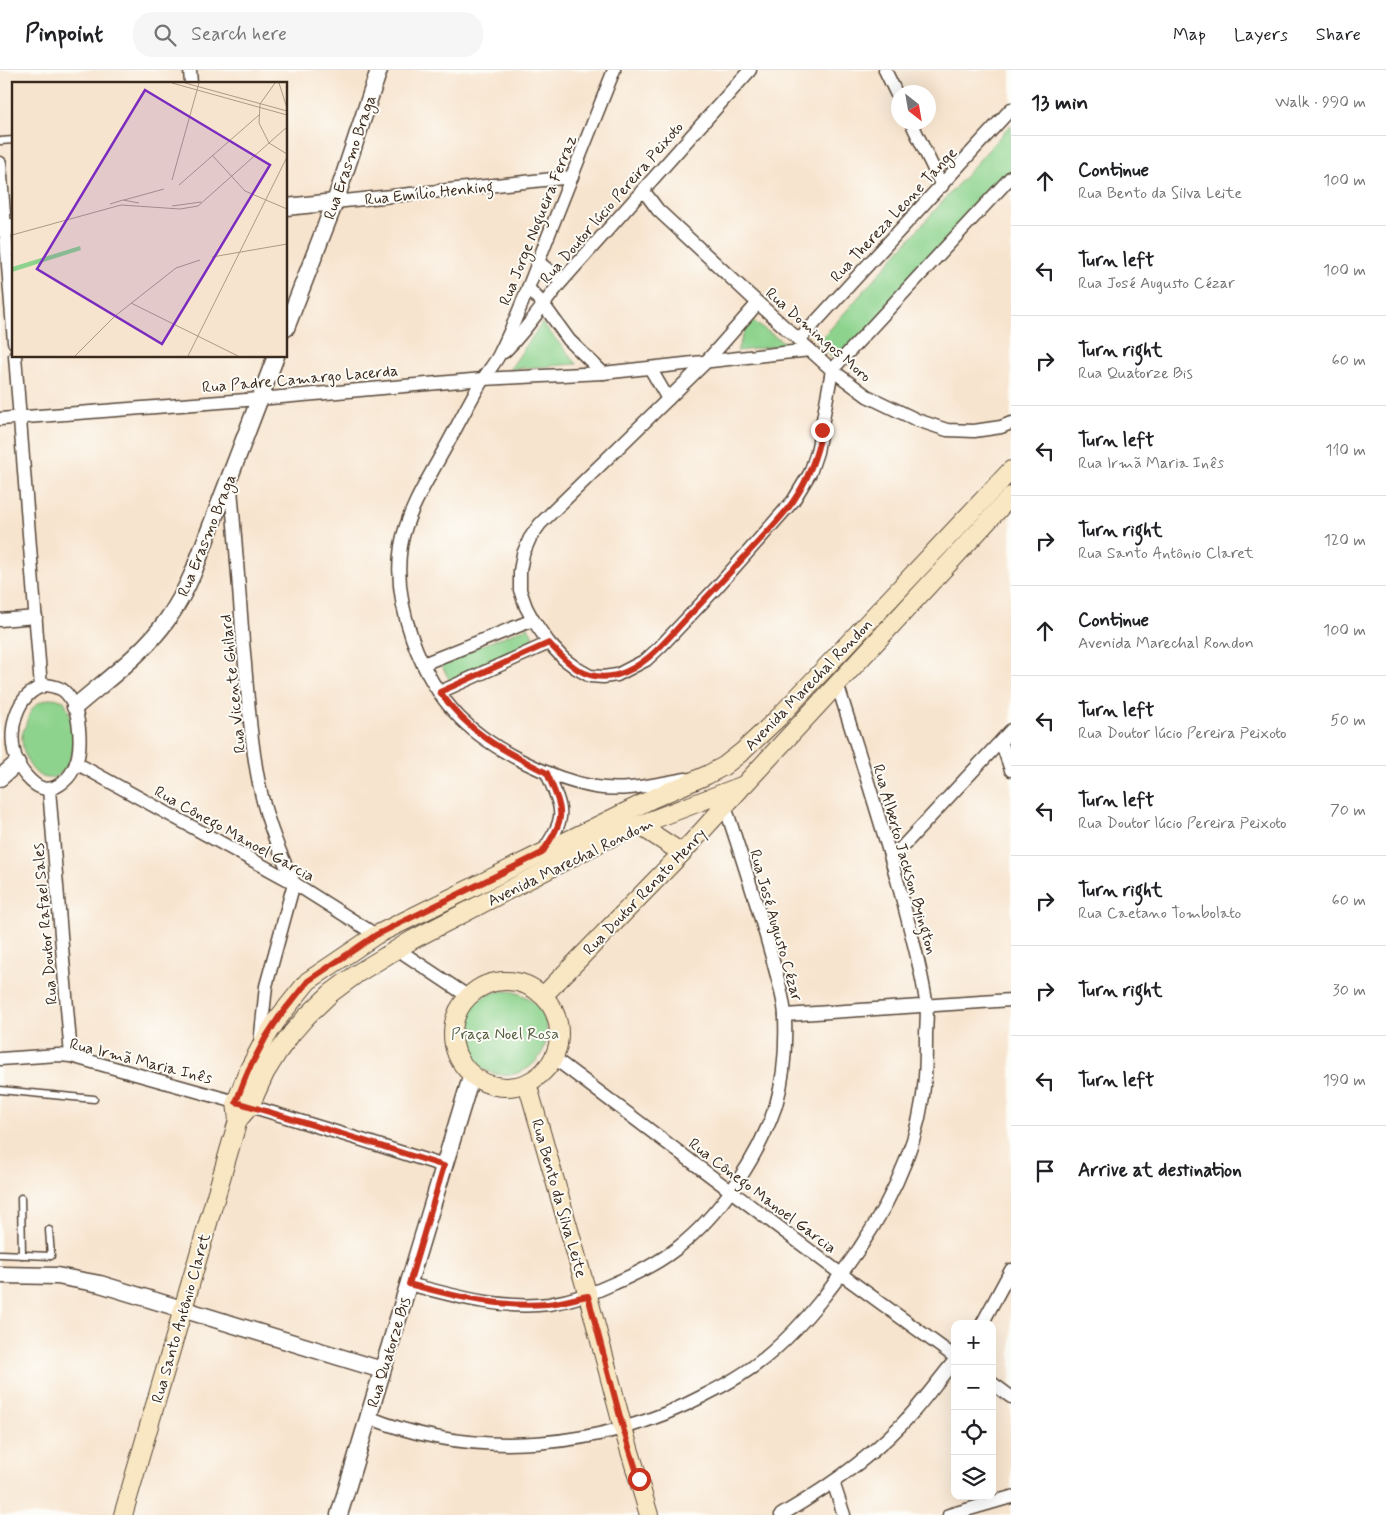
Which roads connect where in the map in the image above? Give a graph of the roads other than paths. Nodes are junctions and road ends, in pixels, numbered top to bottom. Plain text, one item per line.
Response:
1 (379, 70) edge
2 (614, 70) edge
3 (750, 70) edge
4 (885, 70) edge
5 (892, 85) edge
6 (1011, 110) edge
7 (915, 130) edge
8 (0, 163) edge
9 (1011, 177) edge
10 (572, 178) junction
11 (942, 186) junction
12 (643, 190) junction
13 (335, 202) junction
14 (288, 207) edge
15 (6, 228) edge
16 (538, 262) junction
17 (562, 282) junction
18 (528, 288) junction
19 (758, 303) junction
20 (543, 304) junction
21 (12, 314) edge
22 (288, 323) edge
23 (799, 340) junction
24 (810, 350) junction
25 (498, 357) junction
26 (15, 358) edge
27 (275, 358) edge
28 (705, 363) junction
29 (650, 368) junction
30 (832, 370) junction
31 (603, 373) junction
32 (483, 379) junction
33 (259, 399) junction
34 (668, 399) junction
35 (20, 417) junction
36 (0, 419) edge
37 (1008, 427) edge
38 (1011, 470) edge
39 (230, 476) junction
40 (1011, 496) edge
41 (36, 618) junction
42 (0, 620) edge
43 (533, 620) junction
44 (549, 643) junction
45 (423, 664) junction
46 (837, 683) junction
47 (41, 687) junction
48 (440, 692) junction
49 (75, 707) junction
50 (1011, 730) edge
51 (1001, 741) junction
52 (17, 762) junction
53 (76, 763) junction
54 (1011, 770) edge
55 (547, 773) junction
56 (708, 775) junction
57 (0, 778) edge
58 (744, 785) junction
59 (49, 789) junction
60 (725, 806) junction
61 (639, 825) junction
62 (542, 853) junction
63 (682, 853) junction
64 (892, 858) junction
65 (294, 883) junction
66 (376, 935) junction
67 (397, 949) junction
68 (543, 996) junction
69 (469, 997) junction
70 (1011, 1000) edge
71 (927, 1005) junction
72 (786, 1015) junction
73 (259, 1050) junction
74 (71, 1056) junction
75 (554, 1058) junction
76 (0, 1059) edge
77 (472, 1074) junction
78 (527, 1083) junction
79 (0, 1090) edge
80 (94, 1099) dead end
81 (243, 1104) junction
82 (444, 1166) junction
83 (730, 1190) junction
84 (21, 1198) dead end
85 (49, 1230) dead end
86 (0, 1254) edge
87 (22, 1255) junction
88 (1011, 1270) edge
89 (841, 1274) junction
90 (0, 1275) edge
91 (409, 1284) junction
92 (588, 1296) junction
93 (182, 1309) junction
94 (984, 1320) edge
95 (951, 1355) edge
96 (951, 1363) edge
97 (382, 1370) junction
98 (996, 1386) edge
99 (1011, 1397) edge
100 (368, 1417) junction
101 (623, 1428) junction
102 (833, 1482) junction
103 (1011, 1497) edge
104 (123, 1515) edge
105 (339, 1515) edge
106 (649, 1515) edge
107 (781, 1515) edge
108 (844, 1515) edge
109 (949, 1515) edge

1 - 13 street, Rua Erasmo Braga
2 - 10 street, Rua Jorge Nogueira Ferraz
3 - 12 street, Rua Doutor lúcio Pereira Peixoto
4 - 5 street
6 - 11 street, Rua Thereza Leone Tange
7 - 11 street
8 - 15 street
9 - 30 street
10 - 13 street, Rua Emílio Henking
10 - 16 street, Rua Jorge Nogueira Ferraz
11 - 23 street, Rua Thereza Leone Tange
12 - 17 street, Rua Doutor lúcio Pereira Peixoto
12 - 19 street, Rua Domingos Moro
13 - 14 street, Rua Emílio Henking
13 - 22 street, Rua Erasmo Braga
15 - 21 street
16 - 17 street
16 - 18 street, Rua Jorge Nogueira Ferraz
17 - 20 street, Rua Doutor lúcio Pereira Peixoto
18 - 20 street
18 - 25 street, Rua Jorge Nogueira Ferraz
19 - 23 street, Rua Domingos Moro
19 - 28 street
20 - 25 street, Rua Doutor lúcio Pereira Peixoto
20 - 31 street
23 - 24 street, Rua Domingos Moro
24 - 28 street, Rua Padre Camargo Lacerda
24 - 30 street, Rua Domingos Moro
25 - 32 street, Rua Jorge Nogueira Ferraz
26 - 35 street
27 - 33 street, Rua Erasmo Braga
28 - 29 street, Rua Padre Camargo Lacerda
28 - 34 street
29 - 31 street, Rua Padre Camargo Lacerda
29 - 34 street
30 - 37 street, Rua Domingos Moro
30 - 44 street
31 - 32 street, Rua Padre Camargo Lacerda
32 - 33 street, Rua Padre Camargo Lacerda
32 - 45 street
33 - 35 street, Rua Padre Camargo Lacerda
33 - 39 street, Rua Erasmo Braga
34 - 43 street
35 - 36 street, Rua Padre Camargo Lacerda
35 - 41 street
38 - 56 main road, Avenida Marechal Rondon
39 - 49 street, Rua Erasmo Braga
39 - 65 street, Rua Vicente Ghilard
40 - 46 main road, Avenida Marechal Rondom
41 - 42 street
41 - 47 street
43 - 44 street
43 - 45 street
44 - 48 street
45 - 48 street
46 - 58 main road, Avenida Marechal Rondom
46 - 64 street, Rua Alberto Jackson Byington
47 - 49 street
47 - 52 street
48 - 55 street
49 - 53 street
50 - 51 street
51 - 54 street
51 - 64 street
52 - 57 street
52 - 59 street
53 - 59 street
53 - 65 street, Rua Cônego Manoel Garcia
55 - 56 street
55 - 62 street
56 - 62 main road, Avenida Marechal Rondon
58 - 60 main road, Rua Doutor Renato Henry
58 - 61 main road, Avenida Marechal Rondom
59 - 74 street, Rua Doutor Rafael Sales
60 - 63 main road, Rua Doutor Renato Henry
60 - 72 street, Rua José Augusto Cézar
61 - 63 main road
61 - 67 main road, Avenida Marechal Rondom
62 - 66 main road, Avenida Marechal Rondon
63 - 68 main road, Rua Doutor Renato Henry
64 - 71 street, Rua Alberto Jackson Byington
65 - 66 street, Rua Cônego Manoel Garcia
65 - 73 street
66 - 73 main road, Rua Santo Antônio Claret
67 - 69 street
67 - 81 main road
68 - 69 main road
68 - 75 main road
69 - 77 main road
70 - 71 street
71 - 72 street
71 - 89 street, Rua Alberto Jackson Byington
72 - 83 street, Rua José Augusto Cézar
73 - 81 main road, Rua Santo Antônio Claret
74 - 76 street, Rua Irmã Maria Inês
74 - 81 street, Rua Irmã Maria Inês
75 - 78 main road
75 - 83 street, Rua Cônego Manoel Garcia
77 - 78 main road
77 - 82 street, Rua Quatorze Bis
78 - 92 main road, Rua Bento da Silva Leite
79 - 80 lane
81 - 82 street, Rua Irmã Maria Inês
81 - 93 main road, Rua Santo Antônio Claret
82 - 91 street, Rua Quatorze Bis
83 - 89 street, Rua Cônego Manoel Garcia
83 - 92 street, Rua José Augusto Cézar
84 - 87 lane
85 - 87 lane
86 - 87 lane
88 - 94 street
89 - 95 street, Rua Cônego Manoel Garcia
89 - 101 street, Rua Alberto Jackson Byington
90 - 93 street
91 - 92 street, Rua José Augusto Cézar
91 - 97 street, Rua Quatorze Bis
92 - 101 main road, Rua Bento da Silva Leite
93 - 97 street
93 - 104 main road, Rua Santo Antônio Claret
96 - 102 street
97 - 100 street, Rua Quatorze Bis
98 - 99 street
100 - 101 street, Rua Alberto Jackson Byington
100 - 105 street, Rua Quatorze Bis
101 - 106 main road, Rua Bento da Silva Leite
102 - 107 street
102 - 108 street
103 - 109 street

